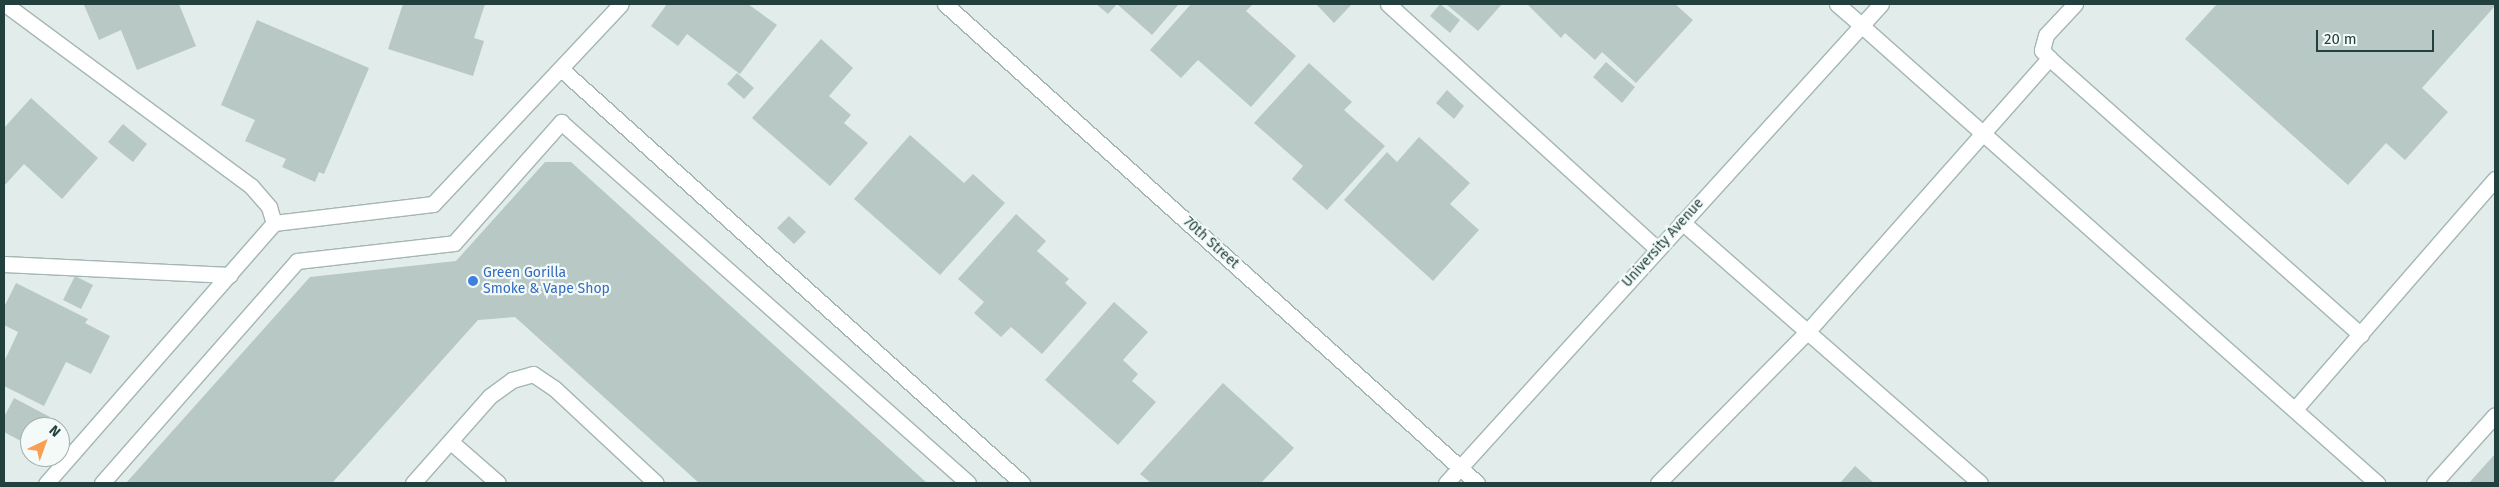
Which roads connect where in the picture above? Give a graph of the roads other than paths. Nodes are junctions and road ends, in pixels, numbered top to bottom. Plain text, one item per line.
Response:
1 (5, 4) edge
2 (621, 4) edge
3 (945, 4) edge
4 (1388, 4) edge
5 (1837, 4) edge
6 (1881, 4) edge
7 (2075, 4) edge
8 (1862, 26) junction
9 (2049, 58) junction
10 (561, 69) junction
11 (1984, 132) junction
12 (2495, 179) edge
13 (1682, 222) junction
14 (274, 223) junction
15 (1657, 249) junction
16 (4, 264) edge
17 (230, 275) junction
18 (1807, 332) junction
19 (2362, 335) junction
20 (2295, 409) junction
21 (2495, 414) edge
22 (451, 442) junction
23 (1460, 467) junction
24 (46, 483) edge
25 (102, 483) edge
26 (413, 483) edge
27 (498, 483) edge
28 (656, 483) edge
29 (968, 483) edge
30 (1022, 483) edge
31 (1446, 483) edge
32 (1477, 483) edge
33 (1658, 483) edge
34 (1980, 483) edge
35 (2377, 483) edge
36 (2434, 483) edge

1 - 14 street
2 - 10 street
3 - 23 street, 70th Street
4 - 15 street
5 - 8 street
6 - 8 street, University Avenue
7 - 9 street
8 - 11 street
8 - 13 street, University Avenue
9 - 11 street
9 - 19 street
10 - 14 street
10 - 30 street
11 - 18 street
11 - 20 street
12 - 19 street
13 - 15 street, University Avenue
13 - 18 street
14 - 17 street
15 - 23 street, University Avenue
16 - 17 street
17 - 24 street
18 - 33 street
18 - 34 street
19 - 20 street
20 - 35 street
21 - 36 street
22 - 26 street
22 - 27 street
22 - 28 street
23 - 31 street, University Avenue
23 - 32 street, 70th Street
25 - 29 street

